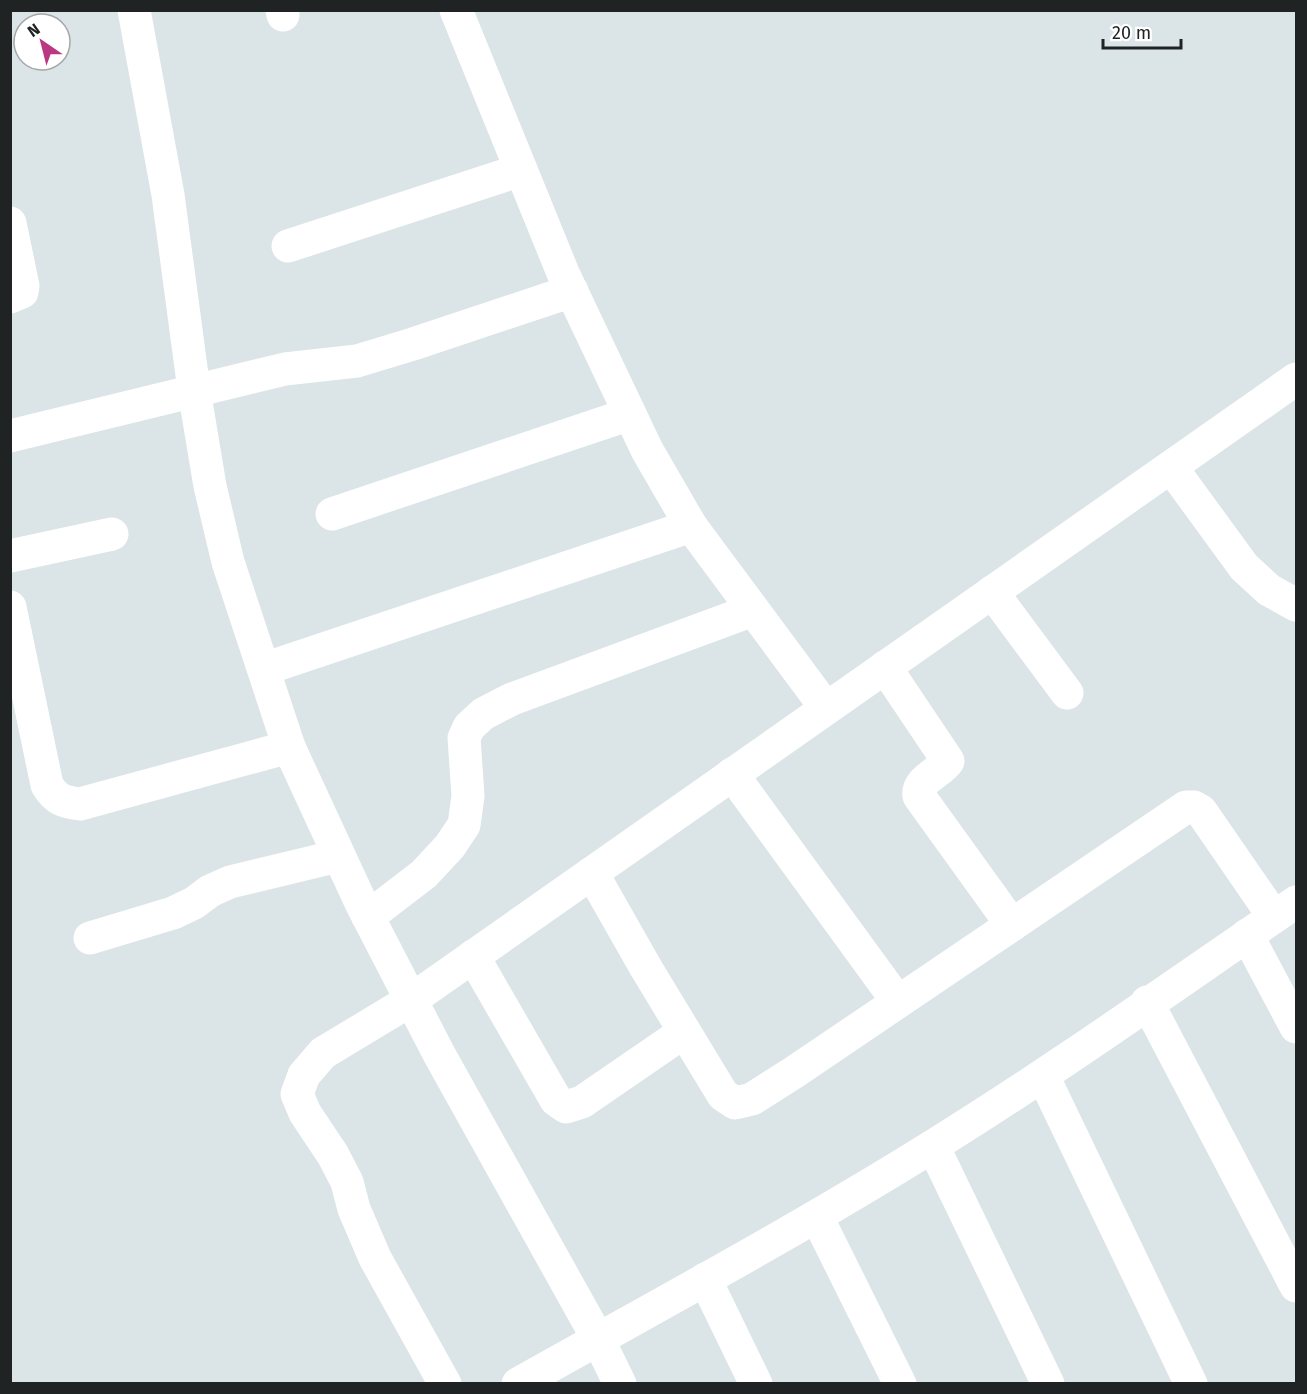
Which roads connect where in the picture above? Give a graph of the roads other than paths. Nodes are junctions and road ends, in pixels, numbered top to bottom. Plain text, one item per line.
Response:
1 (134, 10) edge
2 (456, 10) edge
3 (521, 170) junction
4 (10, 223) edge
5 (288, 246) dead end
6 (572, 291) junction
7 (10, 297) edge
8 (1296, 379) edge
9 (194, 390) junction
10 (630, 414) junction
11 (10, 436) edge
12 (1171, 467) junction
13 (332, 514) dead end
14 (691, 526) junction
15 (112, 534) dead end
16 (10, 556) edge
17 (992, 592) junction
18 (1296, 604) edge
19 (10, 607) edge
20 (753, 610) junction
21 (885, 668) junction
22 (264, 669) junction
23 (1067, 693) dead end
24 (20, 698) edge
25 (826, 708) junction
26 (289, 747) junction
27 (732, 774) junction
28 (338, 856) junction
29 (592, 873) junction
30 (1285, 910) edge
31 (368, 917) junction
32 (1012, 925) junction
33 (1247, 935) junction
34 (90, 938) dead end
35 (473, 956) junction
36 (411, 1000) junction
37 (898, 1002) junction
38 (1147, 1002) junction
39 (1296, 1027) edge
40 (684, 1032) junction
41 (1043, 1076) junction
42 (933, 1146) junction
43 (817, 1217) junction
44 (705, 1279) junction
45 (1296, 1286) edge
46 (598, 1339) junction
47 (445, 1383) edge
48 (518, 1383) edge
49 (620, 1383) edge
50 (756, 1383) edge
51 (900, 1383) edge
52 (1048, 1383) edge
53 (1191, 1383) edge

1 - 9 street
2 - 3 street
3 - 5 street
3 - 6 street
4 - 7 street
6 - 9 street
6 - 10 street
8 - 12 street
9 - 11 street
9 - 22 street
10 - 13 street
10 - 14 street
12 - 17 street
12 - 18 street
14 - 20 street
14 - 22 street
15 - 16 street
17 - 21 street
17 - 23 street
19 - 24 street
20 - 25 street
20 - 31 street
21 - 25 street
21 - 32 street
22 - 26 street
24 - 26 street
25 - 27 street
26 - 28 street
27 - 29 street
27 - 37 street
28 - 31 street
28 - 34 street
29 - 35 street
29 - 40 street
30 - 32 street
30 - 33 street
31 - 36 street
32 - 37 street
33 - 38 street
33 - 39 street
35 - 36 street
35 - 40 street
36 - 46 street
36 - 47 street
37 - 40 street
38 - 41 street
38 - 45 street
41 - 42 street
41 - 53 street
42 - 43 street
42 - 52 street
43 - 44 street
43 - 51 street
44 - 46 street
44 - 50 street
46 - 48 street
46 - 49 street

